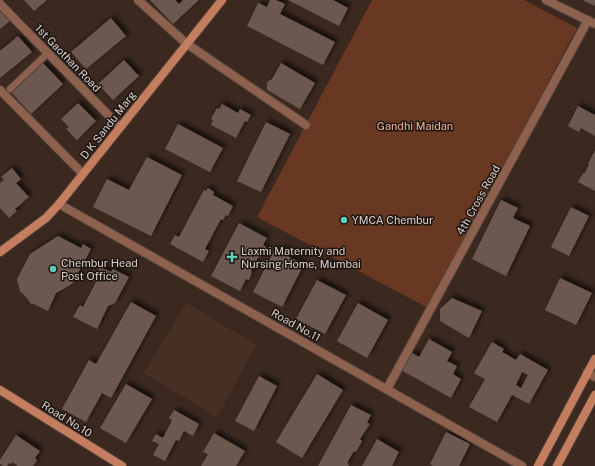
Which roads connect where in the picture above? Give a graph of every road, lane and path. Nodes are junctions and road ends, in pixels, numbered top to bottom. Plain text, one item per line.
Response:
1 (138, 0) edge
2 (222, 0) edge
3 (546, 0) edge
4 (0, 4) edge
5 (592, 22) edge
6 (187, 44) junction
7 (48, 53) junction
8 (10, 89) dead end
9 (0, 90) edge
10 (306, 125) dead end
11 (120, 127) junction
12 (83, 174) junction
13 (59, 204) junction
14 (0, 252) edge
15 (595, 358) edge
16 (591, 375) edge
17 (387, 389) junction
18 (0, 390) edge
19 (595, 395) edge
20 (122, 466) edge
21 (522, 466) edge
22 (538, 466) edge
23 (557, 466) edge

1 - 6 street
2 - 6 main road, D K Sandu Marg
3 - 5 street
4 - 7 street, 1st Gaothan Road
5 - 17 street, 4th Cross Road
6 - 10 street
6 - 11 main road, D K Sandu Marg
7 - 8 lane
7 - 11 street, 1st Gaothan Road
9 - 12 street
11 - 12 main road, D K Sandu Marg
12 - 13 main road, D K Sandu Marg
13 - 14 main road, D K Sandu Marg
13 - 17 street, Road No.11
15 - 16 main road
16 - 22 main road
17 - 21 street, Road No.11
18 - 20 main road, Road No.10
19 - 23 main road

